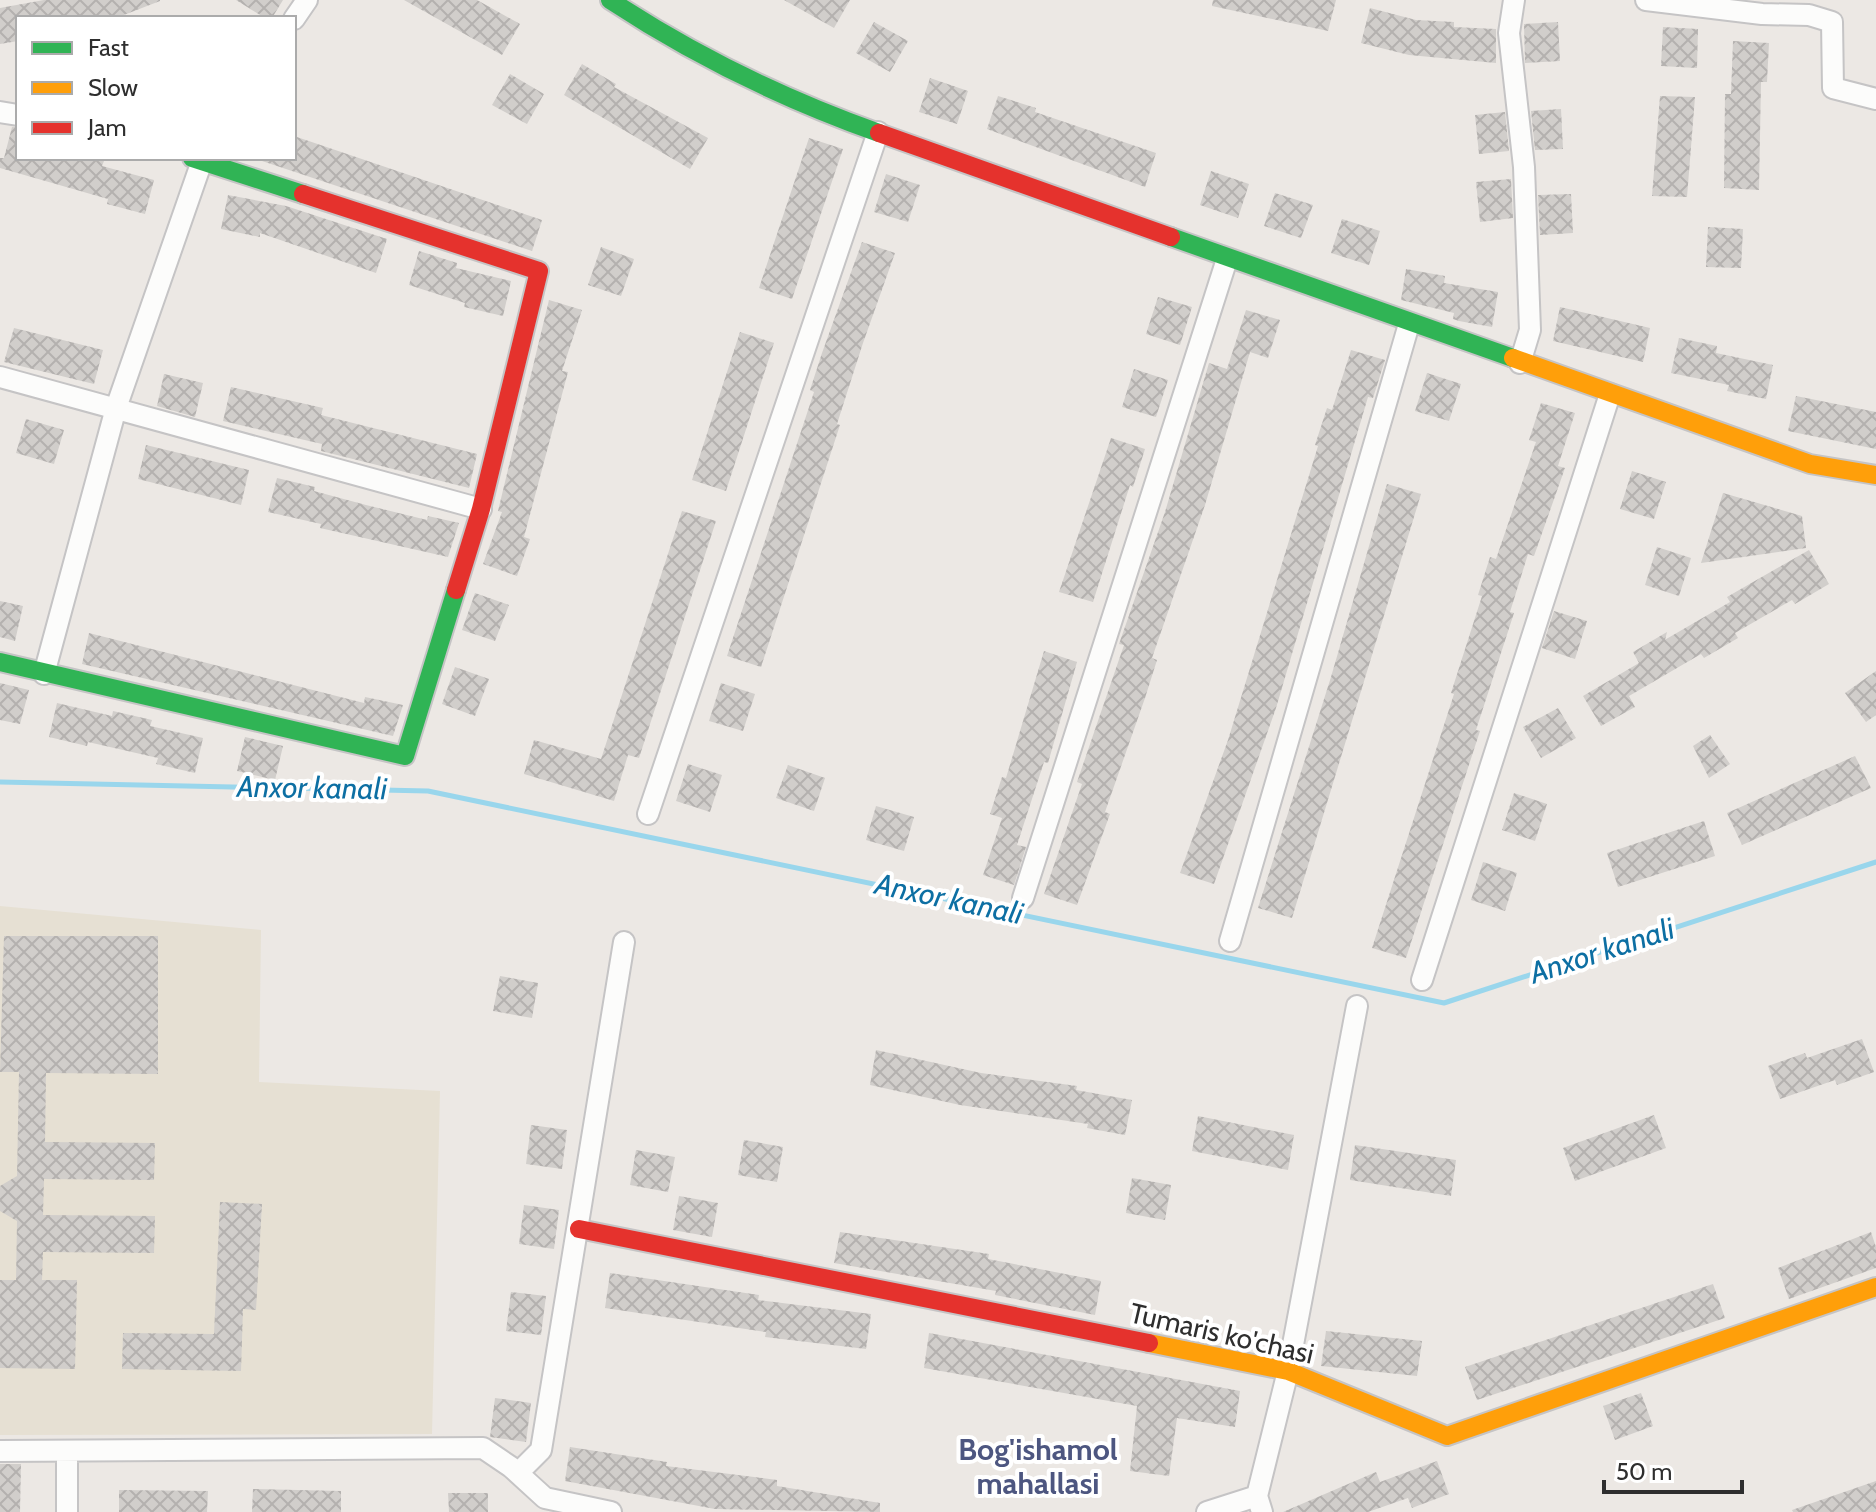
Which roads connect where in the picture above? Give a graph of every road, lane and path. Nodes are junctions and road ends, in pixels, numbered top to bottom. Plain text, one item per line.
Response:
1 (610, 0) edge
2 (1514, 0) edge
3 (1646, 0) edge
4 (1809, 7) edge
5 (1876, 99) edge
6 (878, 132) junction
7 (199, 160) edge
8 (202, 160) edge
9 (1227, 259) junction
10 (1409, 324) junction
11 (1520, 363) junction
12 (0, 377) edge
13 (1610, 394) junction
14 (116, 408) junction
15 (1876, 475) edge
16 (481, 509) junction
17 (0, 662) edge
18 (44, 674) junction
19 (648, 814) dead end
20 (1023, 898) dead end
21 (1230, 941) dead end
22 (624, 942) dead end
23 (1422, 980) dead end
24 (1357, 1006) dead end
25 (579, 1229) junction
26 (1876, 1287) edge
27 (1288, 1371) junction
28 (0, 1451) edge
29 (67, 1453) junction
30 (518, 1473) junction
31 (1259, 1504) edge
32 (544, 1505) edge
33 (67, 1512) edge
34 (611, 1512) edge
35 (1207, 1512) edge

1 - 6 street
2 - 11 street
3 - 4 street
4 - 5 street
6 - 9 street
6 - 19 street
7 - 14 street
8 - 16 street
9 - 10 street
9 - 20 street
10 - 11 street
10 - 21 street
11 - 13 street
12 - 14 street
13 - 15 street
13 - 23 street
14 - 16 street
14 - 18 street
16 - 18 street
17 - 18 street
22 - 25 street
24 - 27 street
25 - 27 street, Tumaris ko'chasi
25 - 30 street
26 - 27 street, Tumaris ko'chasi
27 - 31 street
28 - 29 street
29 - 30 street
29 - 33 street
30 - 32 street
31 - 35 street
32 - 34 street

